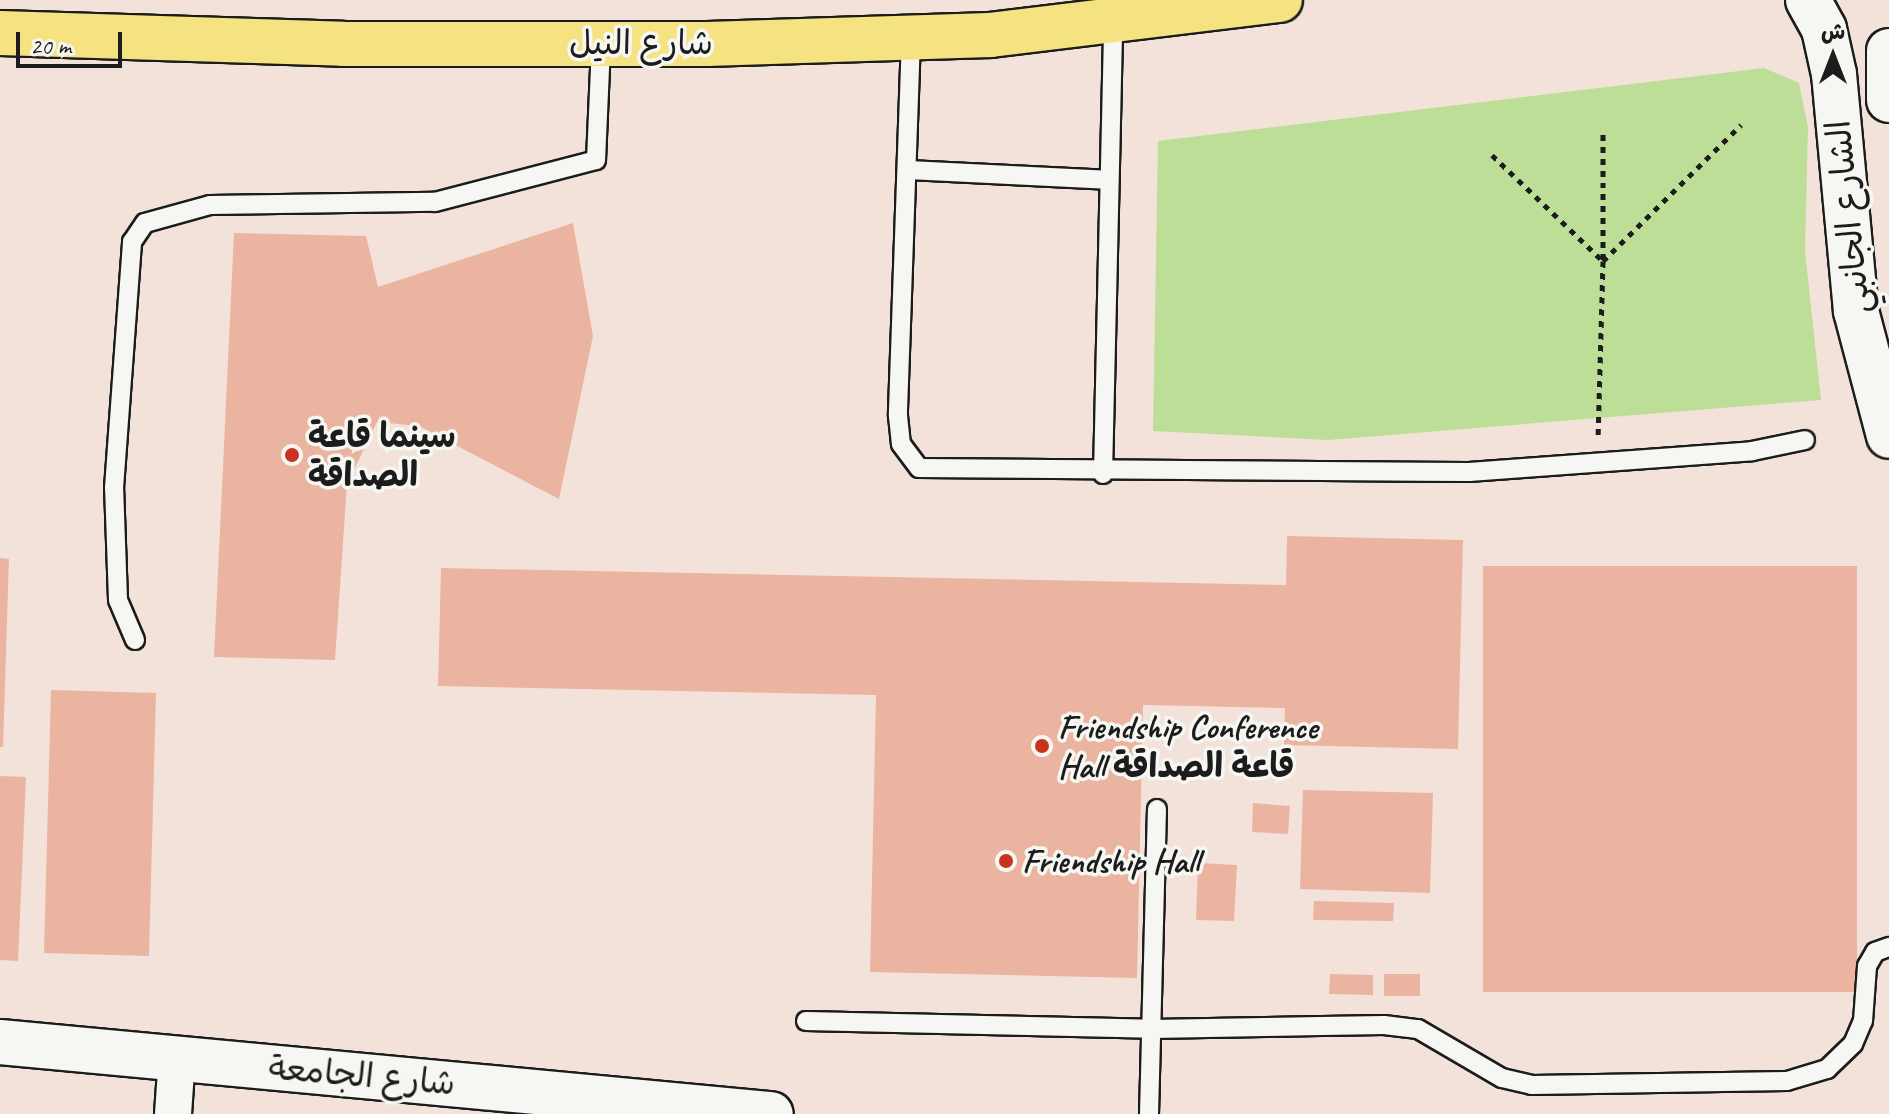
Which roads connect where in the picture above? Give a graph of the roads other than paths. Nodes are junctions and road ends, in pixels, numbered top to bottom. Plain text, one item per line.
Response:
1 (1280, 0) edge
2 (1808, 0) edge
3 (990, 17) edge
4 (96, 19) edge
5 (1113, 23) junction
6 (0, 33) edge
7 (911, 37) junction
8 (601, 43) junction
9 (1889, 51) edge
10 (1889, 100) edge
11 (907, 170) junction
12 (1108, 180) junction
13 (1889, 436) edge
14 (1805, 440) dead end
15 (1103, 474) junction
16 (135, 640) dead end
17 (1157, 809) dead end
18 (1889, 947) edge
19 (806, 1021) dead end
20 (1151, 1029) junction
21 (0, 1042) edge
22 (177, 1057) junction
23 (173, 1114) edge
24 (771, 1114) edge
25 (1149, 1114) edge

1 - 5 main road, شارع النيل
2 - 13 main road, الشارع الجانبي
3 - 5 main road, شارع النيل
3 - 7 main road, شارع النيل
4 - 6 main road, شارع النيل
4 - 8 main road, شارع النيل
5 - 12 lane
7 - 8 main road, شارع النيل
7 - 11 lane
8 - 16 lane
9 - 10 main road
11 - 12 lane
11 - 15 lane
12 - 15 lane
14 - 15 lane
17 - 20 lane
18 - 20 lane
19 - 20 lane
20 - 25 lane
21 - 22 main road, شارع الجامعة
22 - 23 street
22 - 24 main road, شارع الجامعة

